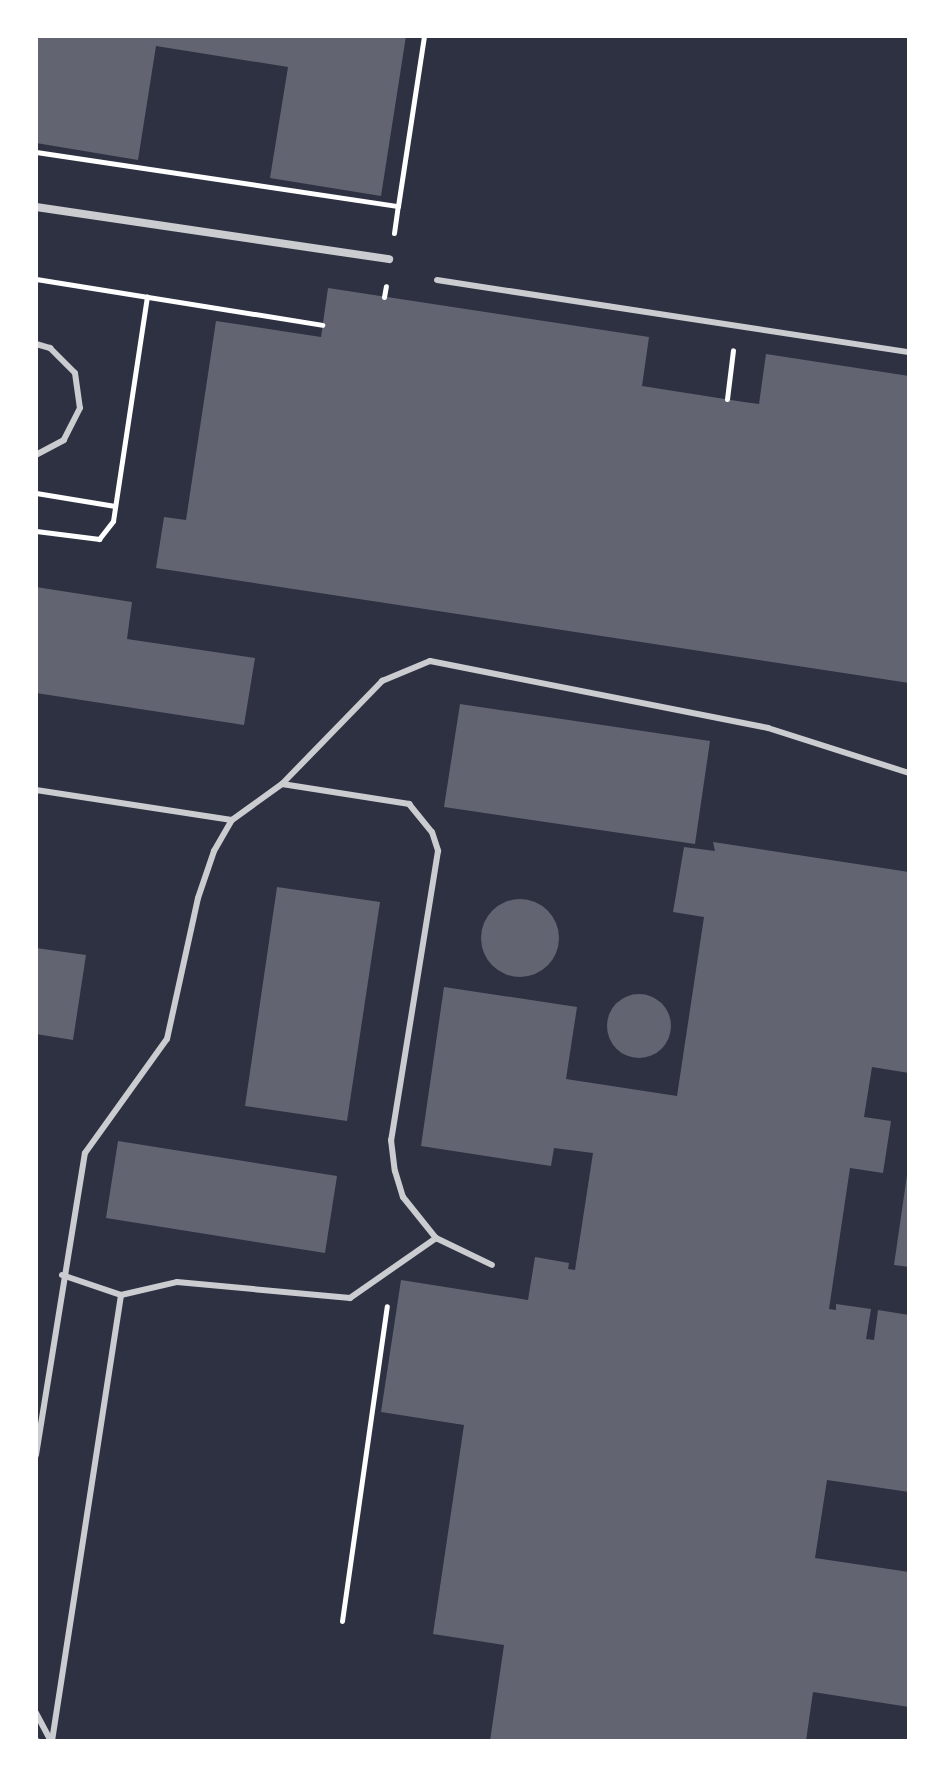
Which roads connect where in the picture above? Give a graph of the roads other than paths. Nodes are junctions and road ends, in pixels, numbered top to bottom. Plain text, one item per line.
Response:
1 (36, 207) edge
2 (389, 259) dead end
3 (437, 280) dead end
4 (36, 344) edge
5 (909, 352) edge
6 (36, 455) edge
7 (909, 773) edge
8 (282, 784) junction
9 (36, 790) edge
10 (232, 820) junction
11 (436, 1238) junction
12 (492, 1265) dead end
13 (62, 1275) junction
14 (121, 1295) junction
15 (36, 1455) edge
16 (36, 1713) edge
17 (51, 1741) edge

1 - 2 street
3 - 5 lane
4 - 6 lane
7 - 8 lane
8 - 10 lane
8 - 11 lane
9 - 10 lane
10 - 13 lane
11 - 12 lane
11 - 14 lane
13 - 14 lane
13 - 15 lane
14 - 17 lane
16 - 17 lane

